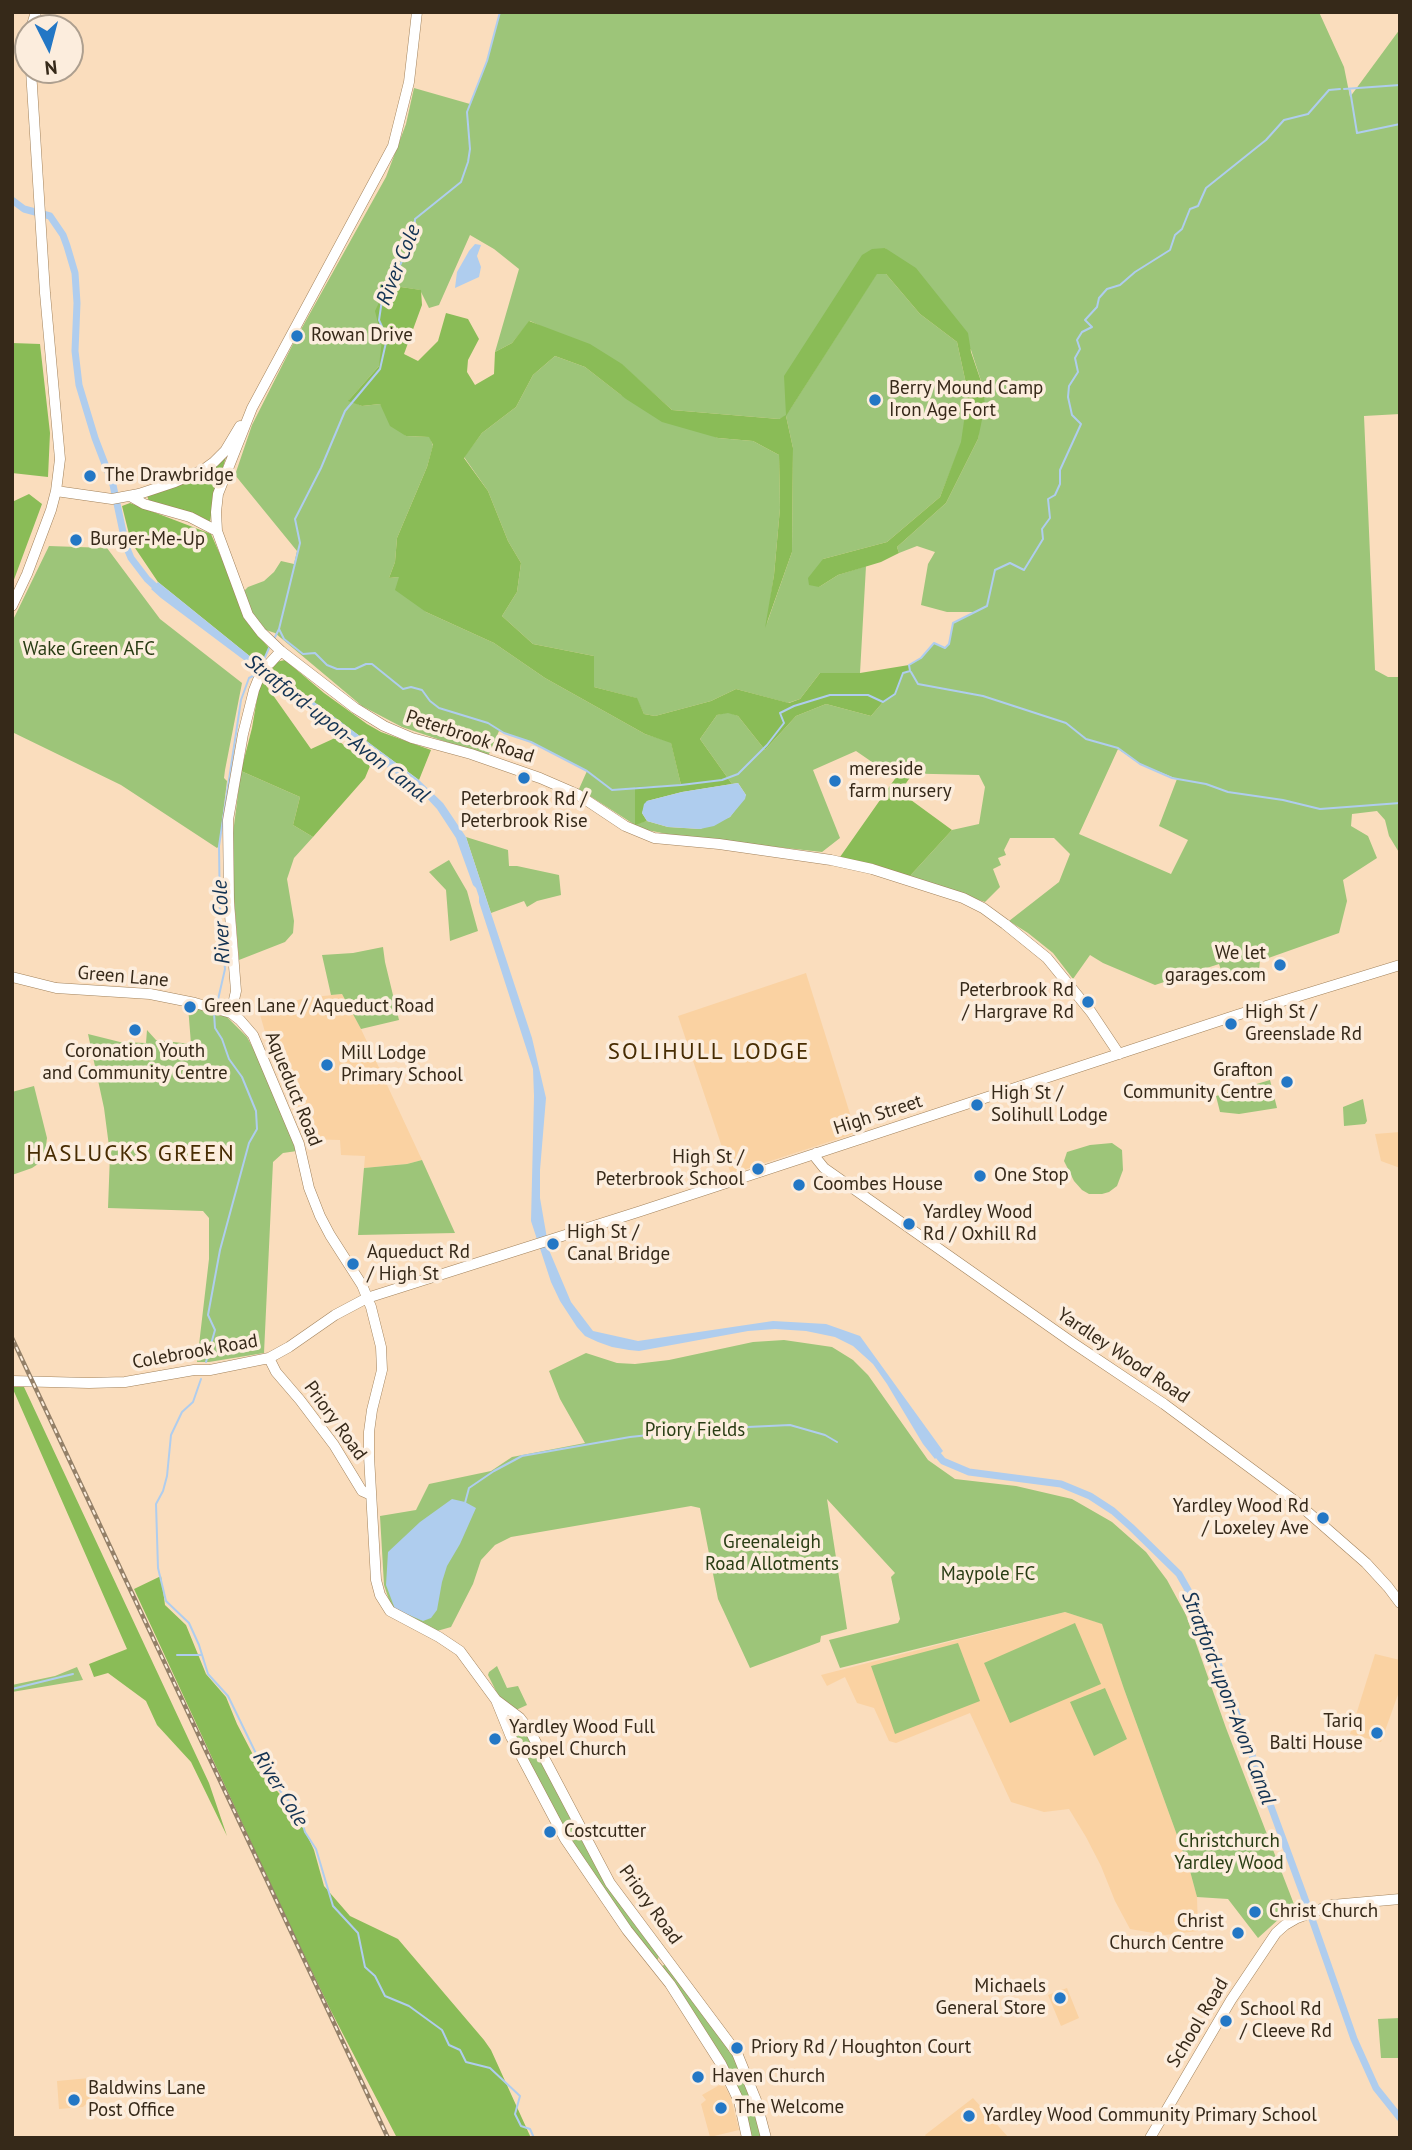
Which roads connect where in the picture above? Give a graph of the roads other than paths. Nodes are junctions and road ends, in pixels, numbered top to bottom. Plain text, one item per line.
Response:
1 (417, 12) edge
2 (32, 84) edge
3 (252, 408) junction
4 (56, 491) junction
5 (121, 497) junction
6 (217, 531) junction
7 (12, 606) edge
8 (281, 651) junction
9 (270, 663) tunnel mouth
10 (258, 680) tunnel mouth
11 (1400, 965) edge
12 (12, 977) edge
13 (226, 1012) junction
14 (1119, 1054) junction
15 (816, 1153) junction
16 (367, 1298) junction
17 (269, 1357) junction
18 (12, 1381) edge
19 (371, 1495) junction
20 (1400, 1603) edge
21 (496, 1700) junction
22 (1400, 1899) edge
23 (667, 1958) junction
24 (657, 1965) junction
25 (747, 2138) edge
26 (766, 2138) edge
27 (1150, 2138) edge

1 - 3 street, Peterbrook Road
2 - 4 street
3 - 5 street
3 - 6 street, Peterbrook Road
4 - 5 street
4 - 7 street
5 - 6 street
6 - 8 street, Peterbrook Road
8 - 9 street
8 - 14 street, Peterbrook Road
10 - 13 street
11 - 14 street, High Street
12 - 13 street, Green Lane
13 - 16 street, Aqueduct Road
14 - 15 street, High Street
15 - 16 street, High Street
15 - 20 street, Yardley Wood Road
16 - 17 street, Colebrook Road
16 - 19 street, Aqueduct Road
17 - 18 street, Colebrook Road
17 - 19 street, Priory Road
19 - 21 street, Priory Road
21 - 23 street, Priory Road
21 - 24 street, Priory Road
22 - 27 street, School Road
23 - 24 street
23 - 26 street, Priory Road
24 - 25 street, Priory Road

